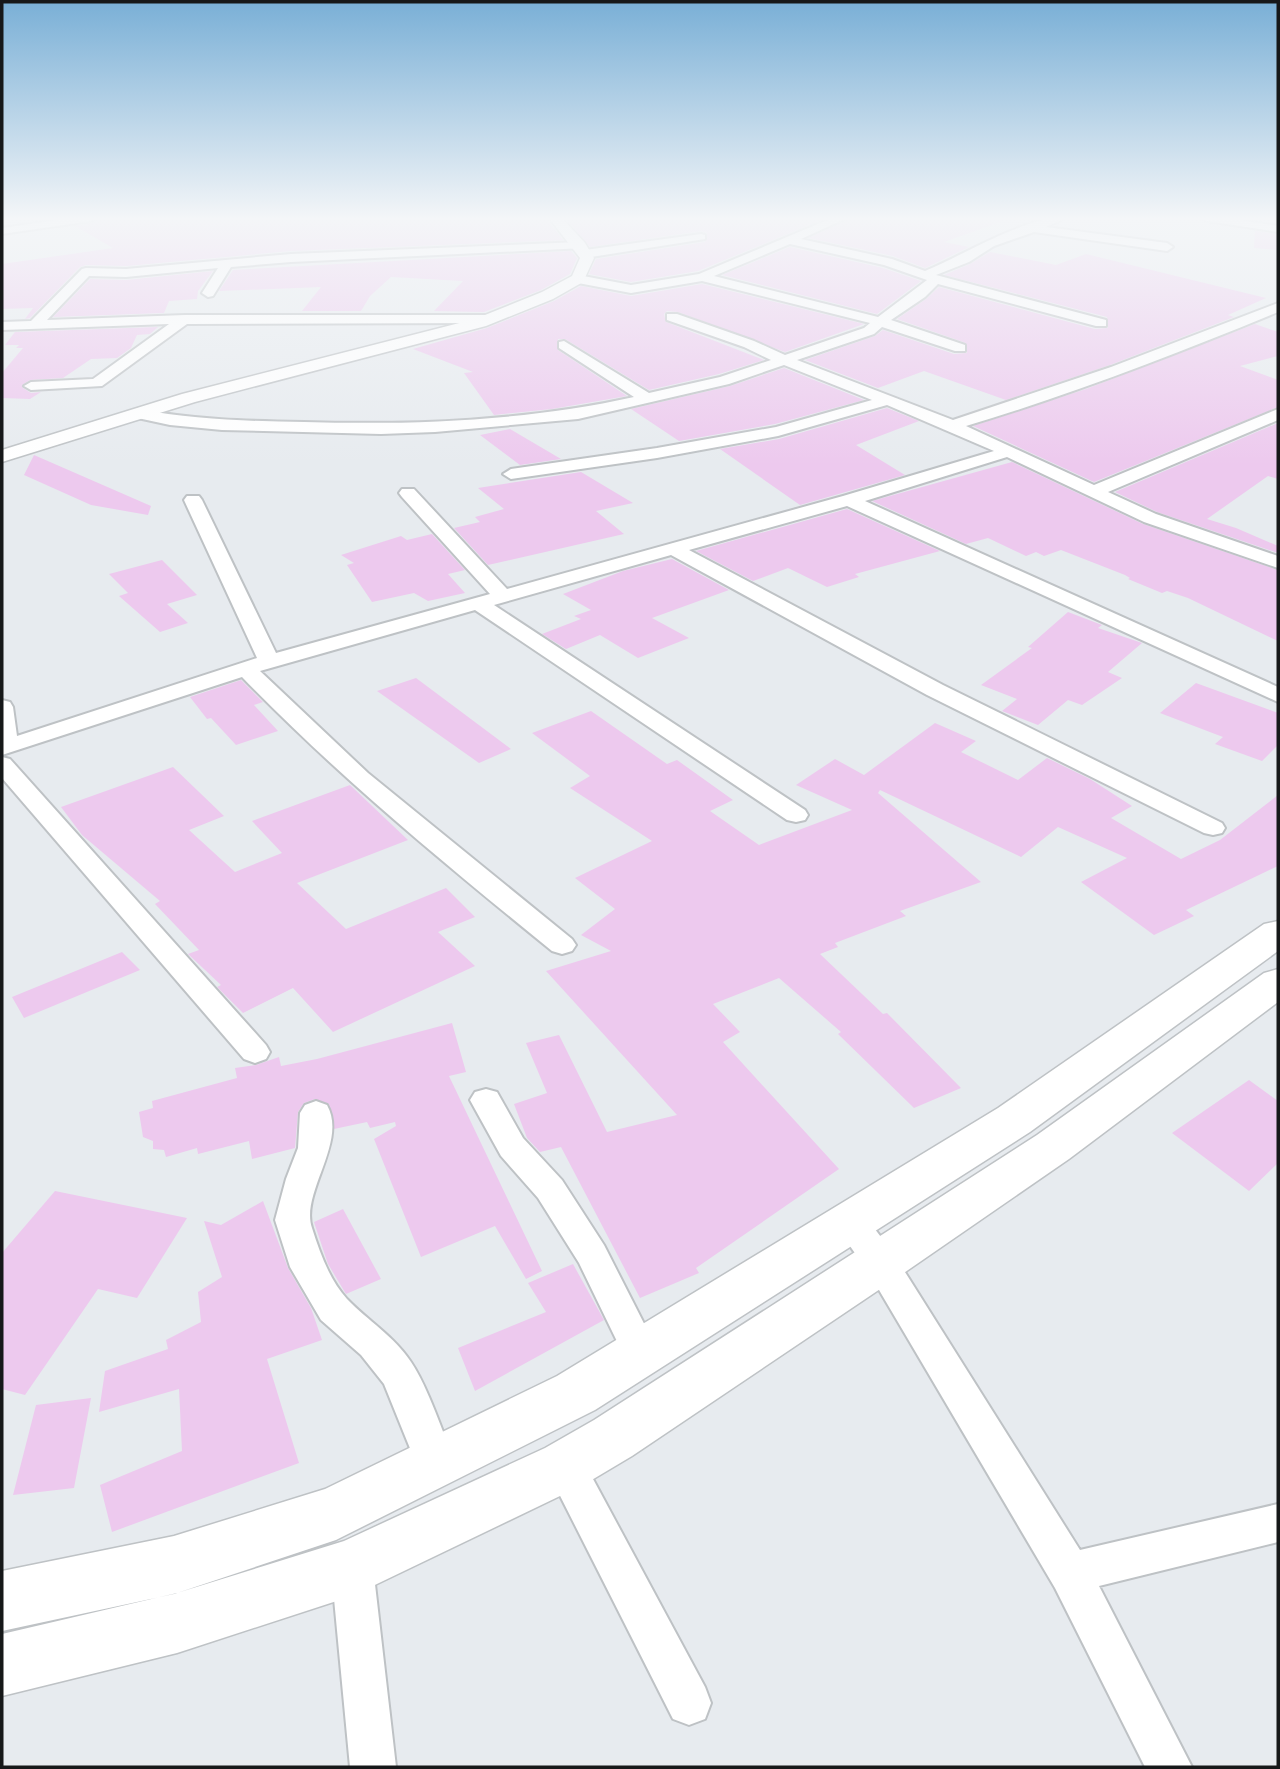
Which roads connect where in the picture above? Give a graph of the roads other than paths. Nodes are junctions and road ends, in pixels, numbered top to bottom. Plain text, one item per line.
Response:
1 (59, 301) edge
2 (538, 301) edge
3 (799, 301) edge
4 (912, 301) edge
5 (1017, 301) edge
6 (1278, 307) edge
7 (672, 317) dead end
8 (185, 319) junction
9 (486, 319) junction
10 (879, 321) junction
11 (1101, 323) dead end
12 (35, 325) junction
13 (2, 326) edge
14 (17, 326) junction
15 (2, 337) edge
16 (564, 345) dead end
17 (960, 348) dead end
18 (783, 360) junction
19 (31, 386) dead end
20 (648, 399) junction
21 (888, 400) junction
22 (139, 414) junction
23 (1278, 414) edge
24 (952, 425) junction
25 (1007, 453) junction
26 (2, 456) edge
27 (511, 474) dead end
28 (1092, 492) junction
29 (408, 493) dead end
30 (193, 500) dead end
31 (849, 500) junction
32 (671, 548) junction
33 (1278, 562) edge
34 (502, 595) junction
35 (476, 602) junction
36 (257, 665) junction
37 (1278, 695) edge
38 (2, 706) edge
39 (3, 753) edge
40 (796, 815) dead end
41 (1213, 828) dead end
42 (1278, 933) edge
43 (562, 945) dead end
44 (1278, 982) edge
45 (255, 1052) dead end
46 (486, 1100) dead end
47 (316, 1113) dead end
48 (850, 1222) junction
49 (881, 1263) junction
50 (641, 1353) junction
51 (436, 1465) junction
52 (565, 1466) junction
53 (1278, 1523) edge
54 (352, 1567) junction
55 (1070, 1573) junction
56 (2, 1601) edge
57 (2, 1665) edge
58 (689, 1703) dead end
59 (373, 1767) edge
60 (1169, 1767) edge

1 - 12 street
2 - 9 street
3 - 10 street
4 - 10 street
5 - 11 street
6 - 24 street
7 - 18 street
8 - 9 street
8 - 12 street
8 - 19 street
9 - 22 street
10 - 17 street
10 - 18 street
12 - 14 street
13 - 14 street
14 - 15 street
16 - 20 street
18 - 20 street
18 - 21 street
20 - 22 street
21 - 24 street
21 - 27 street
22 - 26 street
23 - 28 street
24 - 25 street
25 - 28 street
25 - 31 street
28 - 33 street
29 - 34 street
30 - 36 street
31 - 32 street
31 - 37 street
32 - 34 street
32 - 41 street
34 - 35 street
35 - 36 street
35 - 40 street
36 - 39 street
36 - 43 street
38 - 39 street
39 - 45 street
42 - 48 main road
44 - 49 main road
46 - 50 street
47 - 51 street
48 - 49 street
48 - 50 main road
49 - 52 main road
49 - 55 street
50 - 51 main road
51 - 56 main road
52 - 54 main road
52 - 58 street
53 - 55 street
54 - 57 main road
54 - 59 street
55 - 60 street

